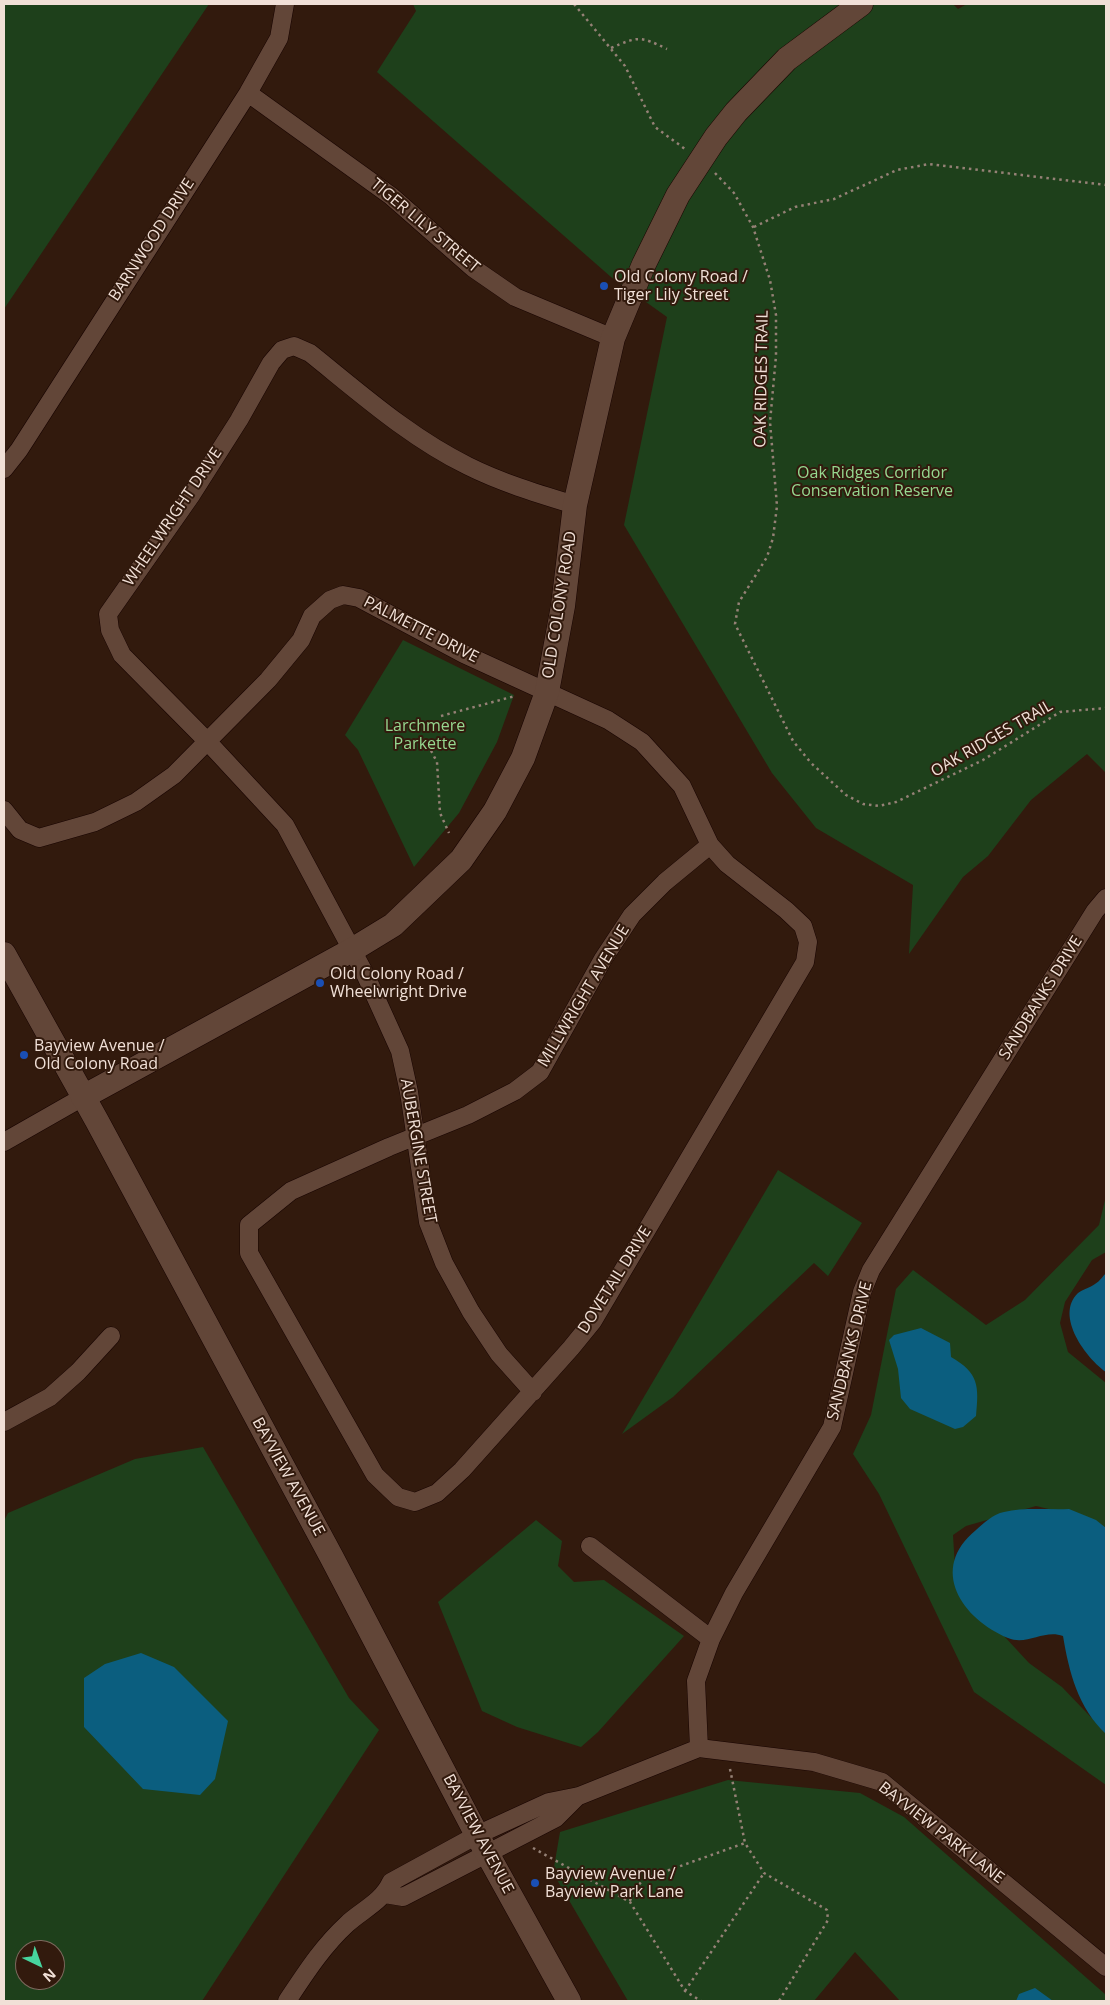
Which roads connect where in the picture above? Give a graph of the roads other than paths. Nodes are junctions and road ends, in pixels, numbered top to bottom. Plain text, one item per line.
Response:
1 (285, 4) edge
2 (861, 4) edge
3 (248, 93) junction
4 (613, 338) junction
5 (4, 469) edge
6 (575, 505) junction
7 (547, 692) junction
8 (208, 742) junction
9 (4, 810) edge
10 (710, 845) junction
11 (1106, 898) edge
12 (352, 950) junction
13 (4, 954) edge
14 (83, 1097) junction
15 (414, 1136) junction
16 (4, 1142) edge
17 (111, 1336) dead end
18 (533, 1392) junction
19 (4, 1422) edge
20 (590, 1546) dead end
21 (711, 1639) junction
22 (698, 1748) junction
23 (482, 1844) junction
24 (1106, 1968) edge
25 (287, 2001) edge
26 (569, 2001) edge

1 - 3 street, BARNWOOD DRIVE
2 - 4 street, OLD COLONY ROAD
3 - 4 street, TIGER LILY STREET
3 - 5 street, BARNWOOD DRIVE
4 - 6 street, OLD COLONY ROAD
6 - 7 street, OLD COLONY ROAD
6 - 8 street, WHEELWRIGHT DRIVE
7 - 8 street, PALMETTE DRIVE
7 - 10 street, DOVETAIL DRIVE
7 - 12 street, OLD COLONY ROAD
8 - 9 street
8 - 12 street, WHEELWRIGHT DRIVE
10 - 15 street, MILLWRIGHT AVENUE
10 - 18 street, DOVETAIL DRIVE
11 - 21 street, SANDBANKS DRIVE
12 - 14 street, OLD COLONY ROAD
12 - 15 street, AUBERGINE STREET
13 - 14 street, BAYVIEW AVENUE
14 - 16 street
14 - 23 street, BAYVIEW AVENUE
15 - 18 street, AUBERGINE STREET
15 - 18 street, DOVETAIL DRIVE
17 - 19 street
20 - 21 street
21 - 22 street, SANDBANKS DRIVE
22 - 23 street, BAYVIEW PARK LANE
22 - 24 street, BAYVIEW PARK LANE
23 - 25 street, BAYVIEW PARK LANE
23 - 26 street, BAYVIEW AVENUE

